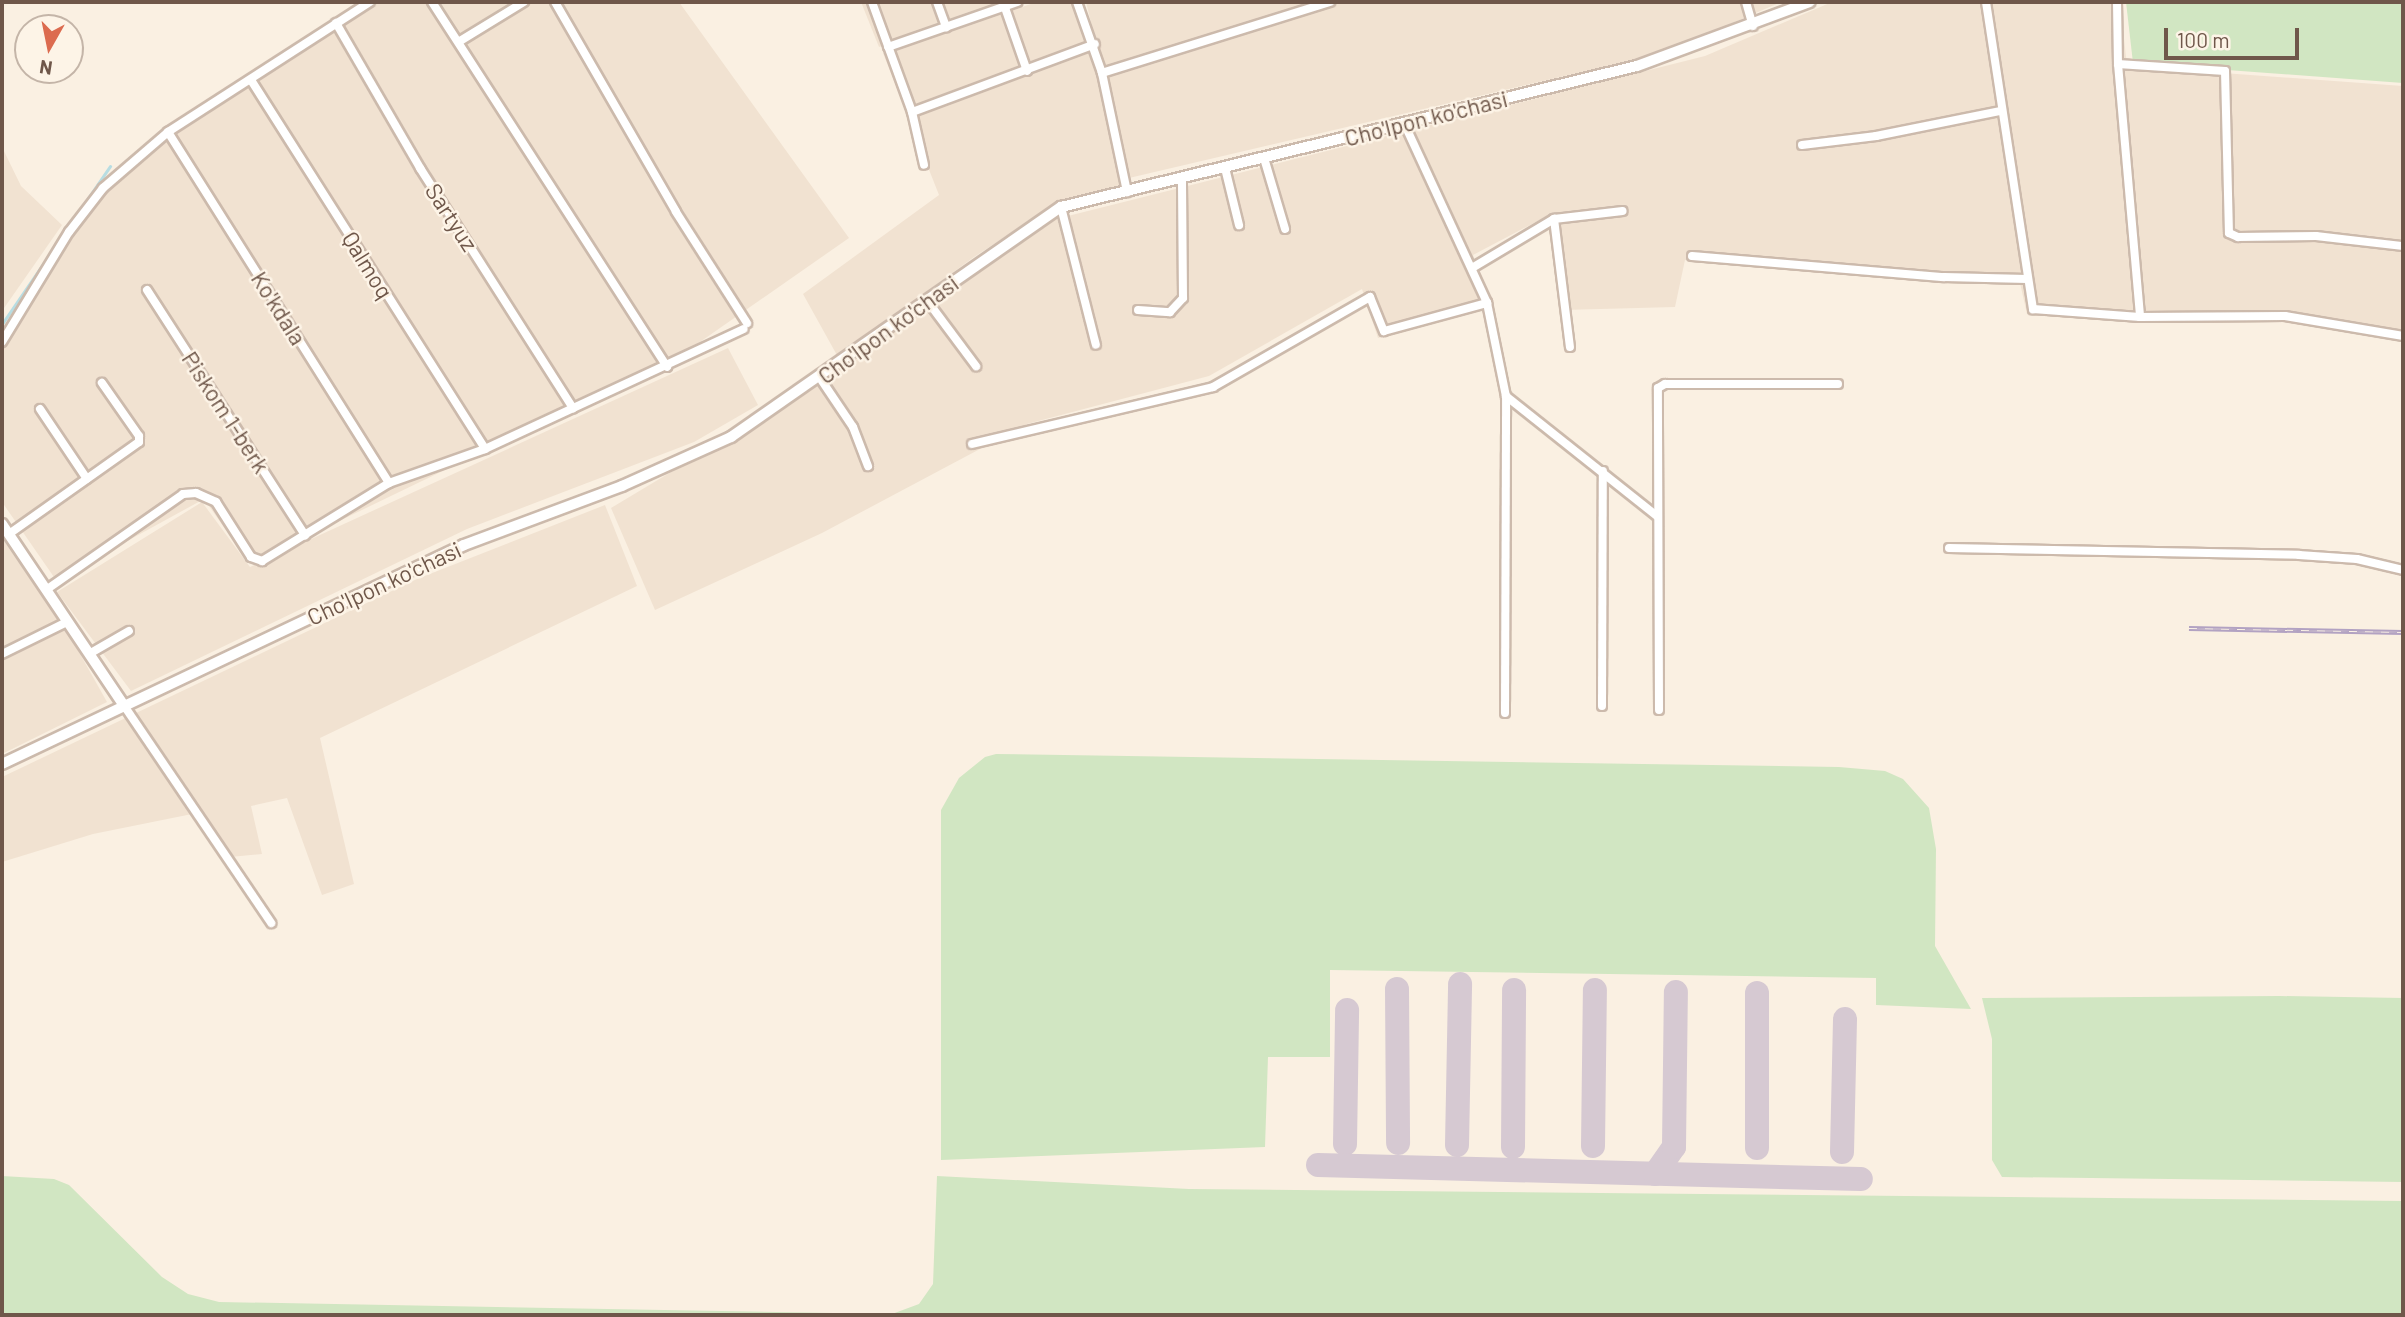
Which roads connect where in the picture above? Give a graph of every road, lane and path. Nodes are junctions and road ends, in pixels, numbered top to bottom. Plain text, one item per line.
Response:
1 (370, 2) edge
2 (432, 2) edge
3 (524, 2) edge
4 (555, 2) edge
5 (872, 2) edge
6 (937, 2) edge
7 (1017, 2) edge
8 (1077, 2) edge
9 (1329, 2) edge
10 (1746, 2) edge
11 (1810, 2) edge
12 (1986, 2) edge
13 (2117, 2) edge
14 (1003, 4) edge
15 (336, 23) junction
16 (1753, 26) junction
17 (946, 27) junction
18 (460, 41) junction
19 (1095, 44) junction
20 (888, 47) junction
21 (2118, 64) junction
22 (1027, 71) junction
23 (1102, 73) junction
24 (251, 80) junction
25 (2000, 111) junction
26 (912, 112) junction
27 (1404, 123) junction
28 (169, 132) junction
29 (1802, 145) dead end
30 (1264, 158) junction
31 (924, 165) dead end
32 (1225, 168) junction
33 (1182, 178) junction
34 (1127, 192) junction
35 (1061, 207) junction
36 (1623, 211) dead end
37 (1554, 219) junction
38 (1240, 225) dead end
39 (1285, 229) dead end
40 (2403, 246) edge
41 (1692, 256) dead end
42 (1472, 268) junction
43 (2027, 279) junction
44 (147, 290) dead end
45 (929, 303) junction
46 (1487, 303) junction
47 (1138, 310) dead end
48 (2140, 317) junction
49 (2403, 336) edge
50 (2, 342) edge
51 (1096, 345) dead end
52 (1570, 347) dead end
53 (976, 366) dead end
54 (667, 368) junction
55 (820, 378) junction
56 (102, 383) dead end
57 (1838, 384) dead end
58 (1506, 396) junction
59 (573, 408) junction
60 (40, 409) dead end
61 (972, 444) dead end
62 (485, 449) junction
63 (867, 466) dead end
64 (1603, 471) junction
65 (87, 479) junction
66 (389, 483) junction
67 (1657, 516) junction
68 (2, 524) edge
69 (9, 534) junction
70 (305, 535) junction
71 (1949, 548) dead end
72 (2403, 570) edge
73 (46, 590) junction
74 (68, 622) junction
75 (129, 631) dead end
76 (2, 654) edge
77 (89, 654) junction
78 (1602, 706) dead end
79 (125, 707) junction
80 (1659, 710) dead end
81 (1505, 713) dead end
82 (2, 764) edge
83 (271, 923) dead end

1 - 15 street
2 - 18 street
3 - 18 street
4 - 54 street
5 - 20 street
6 - 17 street
7 - 14 street
8 - 19 street
9 - 23 street
10 - 16 street
11 - 16 main road, Cho'lpon ko'chasi
12 - 25 street
13 - 21 street
14 - 17 street
14 - 22 street
15 - 24 street
15 - 59 street, Sartyuz
16 - 27 main road, Cho'lpon ko'chasi
17 - 20 street
18 - 54 street
19 - 22 street
19 - 23 street
20 - 26 street
21 - 40 street
21 - 48 street
22 - 26 street
23 - 34 street
24 - 28 street
24 - 62 street, Qalmoq
25 - 29 street
25 - 43 street
26 - 31 street
27 - 30 main road, Cho'lpon ko'chasi
27 - 42 street
28 - 50 street
28 - 66 street, Ko'kdala
30 - 32 main road, Cho'lpon ko'chasi
30 - 39 street
32 - 33 main road, Cho'lpon ko'chasi
32 - 38 street
33 - 34 main road, Cho'lpon ko'chasi
33 - 47 street
34 - 35 main road, Cho'lpon ko'chasi
35 - 45 main road, Cho'lpon ko'chasi
35 - 51 street
36 - 37 street
37 - 42 street
37 - 52 street
41 - 43 street
42 - 46 street
43 - 48 street
44 - 70 street, Piskom 1-berk
45 - 53 street
45 - 55 main road, Cho'lpon ko'chasi
46 - 58 street
46 - 61 street
48 - 49 street
54 - 59 street
55 - 63 street
55 - 79 main road, Cho'lpon ko'chasi
56 - 65 street
57 - 67 street
58 - 64 street
58 - 81 street
59 - 62 street
60 - 65 street
62 - 66 street
64 - 67 street
64 - 78 street
65 - 69 street
66 - 70 street
67 - 80 street
68 - 69 main road
69 - 73 main road
70 - 73 street
71 - 72 street
73 - 74 main road
74 - 76 street
74 - 77 main road
75 - 77 street
77 - 79 main road
79 - 82 main road, Cho'lpon ko'chasi
79 - 83 street

